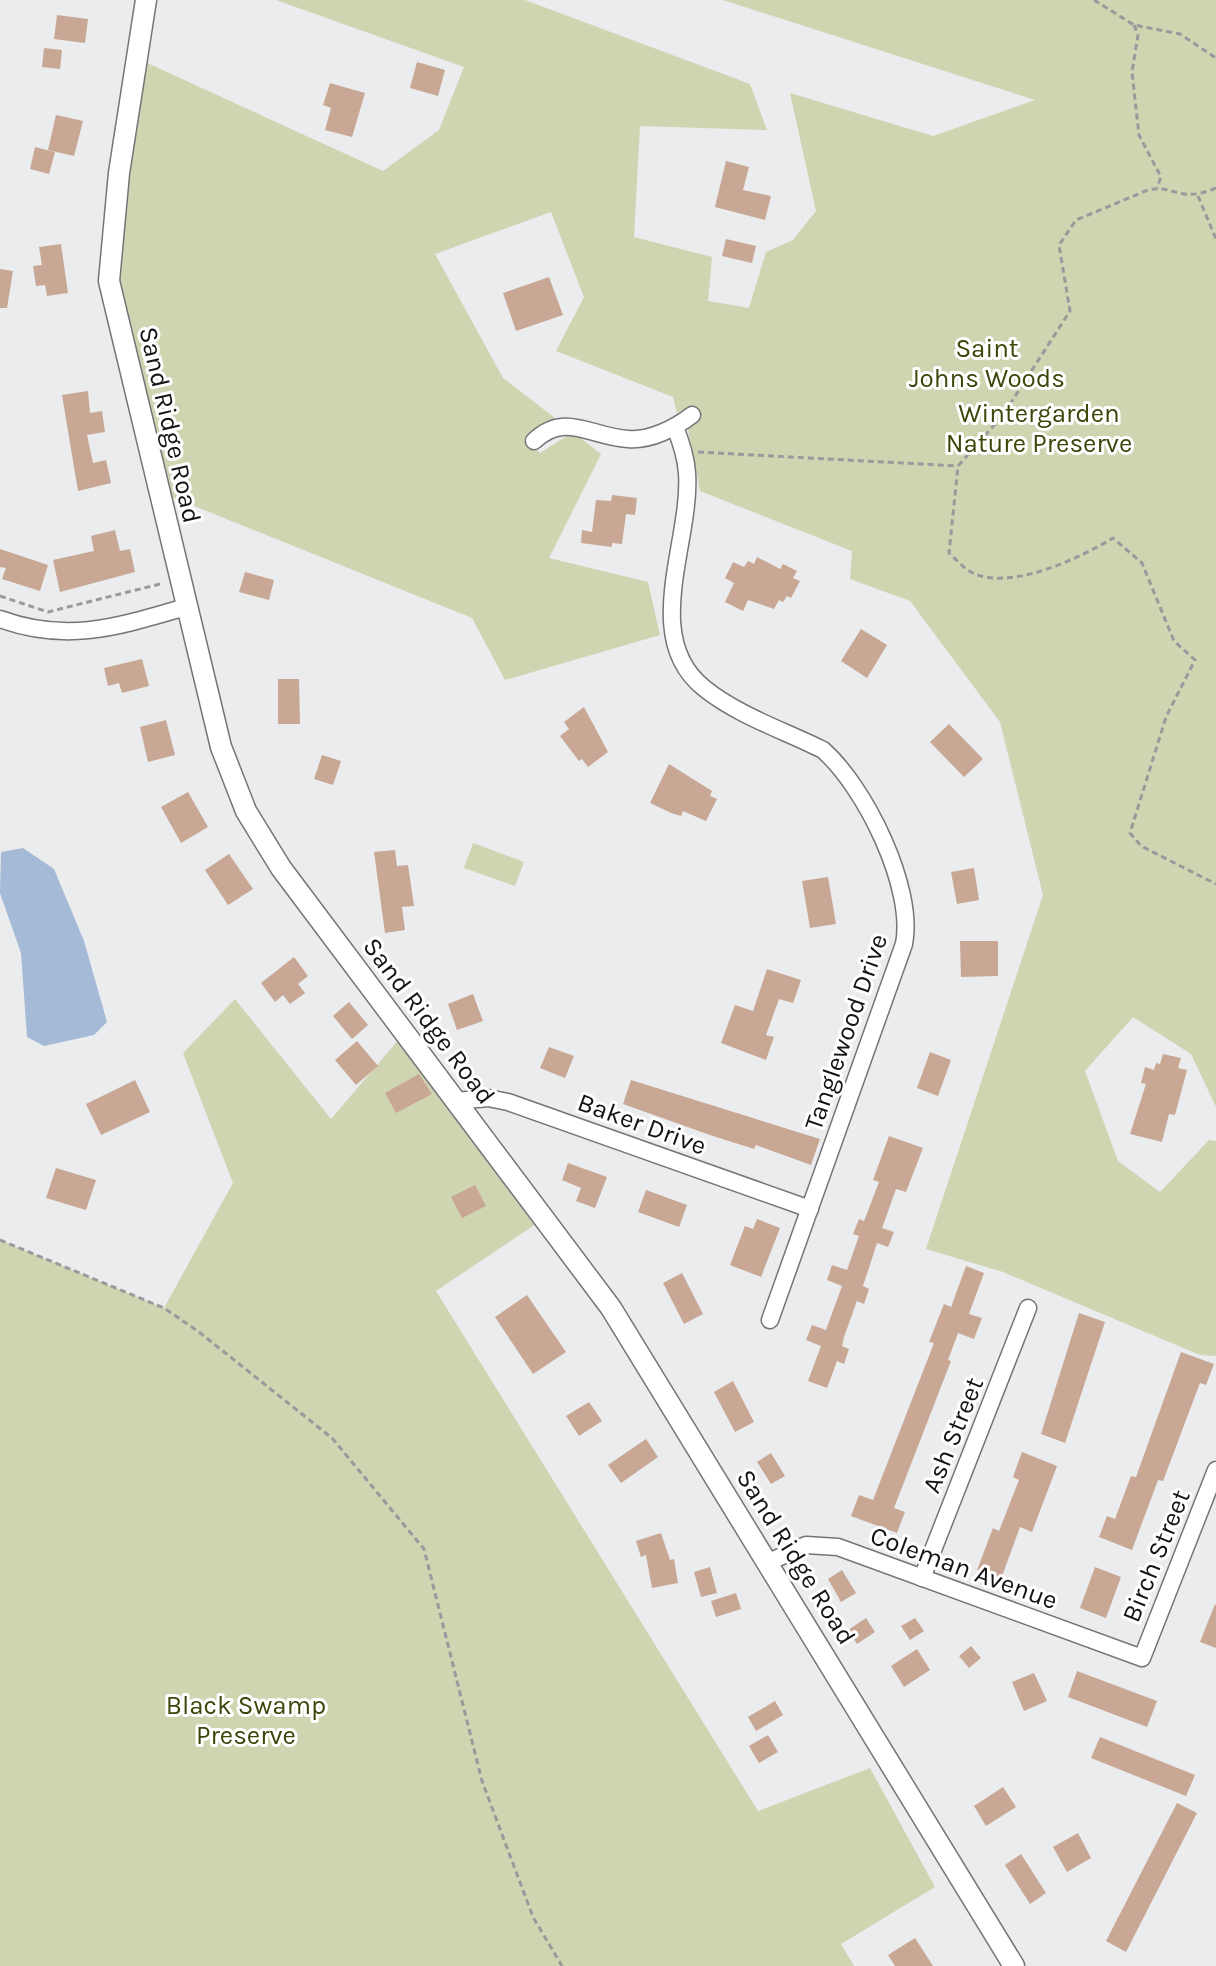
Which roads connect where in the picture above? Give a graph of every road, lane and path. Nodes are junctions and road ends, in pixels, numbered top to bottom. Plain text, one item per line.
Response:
1 (146, 0) edge
2 (1094, 0) edge
3 (1134, 25) junction
4 (1216, 58) edge
5 (1157, 188) junction
6 (1216, 188) edge
7 (1198, 196) junction
8 (1216, 239) edge
9 (692, 415) dead end
10 (675, 427) junction
11 (534, 441) dead end
12 (684, 451) junction
13 (958, 466) junction
14 (179, 579) junction
15 (0, 596) edge
16 (186, 607) junction
17 (0, 619) edge
18 (1216, 884) edge
19 (456, 1101) junction
20 (810, 1209) junction
21 (0, 1240) edge
22 (1028, 1308) dead end
23 (770, 1320) dead end
24 (1216, 1470) edge
25 (769, 1562) junction
26 (922, 1578) junction
27 (1142, 1658) joint
28 (562, 1966) edge
29 (1014, 1966) edge

1 - 14 street, Sand Ridge Road
2 - 3 path
3 - 4 path
3 - 5 path
5 - 7 path
5 - 13 path
6 - 7 path
7 - 8 path
9 - 10 street
10 - 11 street
10 - 12 street, Tanglewood Drive
12 - 13 path
12 - 20 street, Tanglewood Drive
13 - 18 path
14 - 15 path
14 - 16 street, Sand Ridge Road
16 - 17 street
16 - 19 street, Sand Ridge Road
19 - 20 street, Baker Drive
19 - 25 street, Sand Ridge Road
20 - 23 street, Tanglewood Drive
21 - 28 path
22 - 26 street, Ash Street
24 - 27 street, Birch Street
25 - 26 street, Coleman Avenue
25 - 29 street, Sand Ridge Road
26 - 27 street, Coleman Avenue

